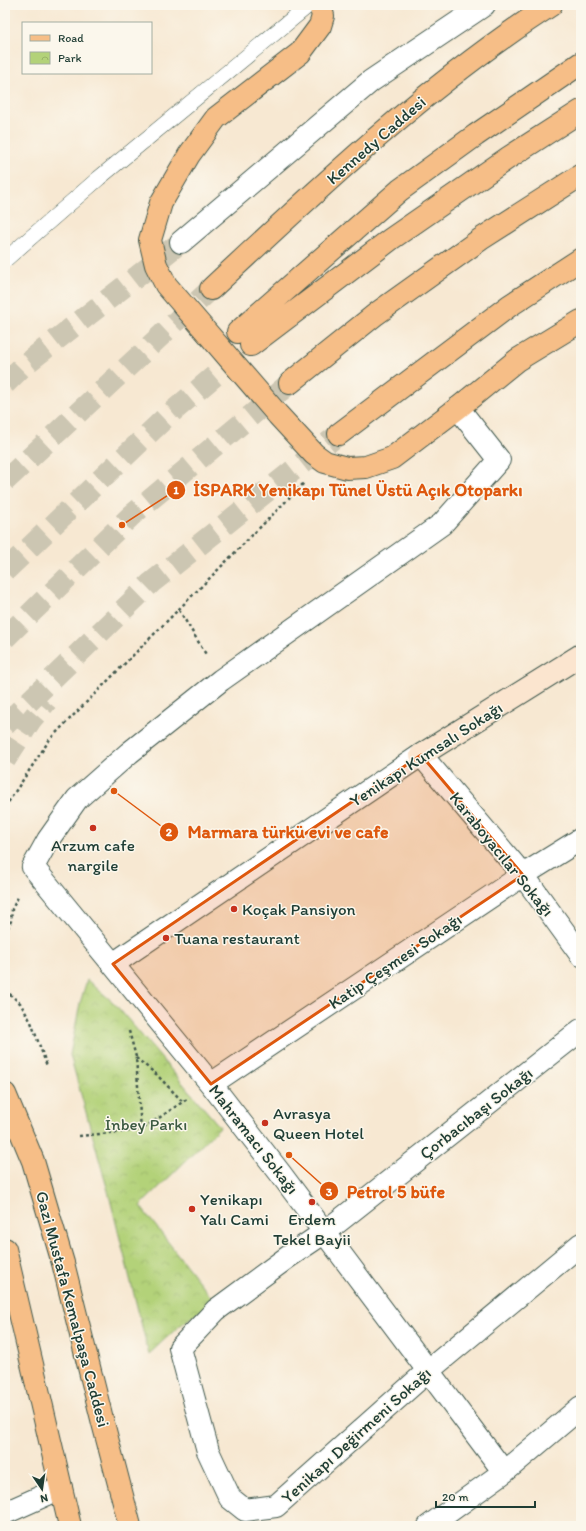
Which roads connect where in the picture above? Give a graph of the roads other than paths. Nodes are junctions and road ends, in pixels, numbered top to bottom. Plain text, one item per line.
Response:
1 (309, 5) edge
2 (320, 5) edge
3 (484, 5) edge
4 (551, 5) edge
5 (581, 62) edge
6 (581, 111) edge
7 (581, 175) edge
8 (181, 242) tunnel mouth
9 (581, 259) edge
10 (5, 260) edge
11 (211, 289) tunnel mouth
12 (581, 321) edge
13 (290, 383) tunnel mouth
14 (458, 408) junction
15 (338, 434) tunnel mouth
16 (581, 655) edge
17 (421, 755) junction
18 (581, 839) edge
19 (523, 875) junction
20 (581, 955) edge
21 (113, 964) junction
22 (581, 1030) edge
23 (211, 1084) junction
24 (5, 1094) edge
25 (325, 1232) junction
26 (581, 1244) edge
27 (5, 1249) edge
28 (216, 1310) joint
29 (429, 1370) junction
30 (581, 1407) edge
31 (504, 1472) junction
32 (61, 1488) junction
33 (5, 1512) edge
34 (70, 1526) edge
35 (130, 1526) edge
36 (429, 1526) edge

1 - 10 lane
2 - 14 main road
3 - 8 street
4 - 11 main road, Kennedy Caddesi
5 - 6 main road
7 - 13 main road
9 - 15 main road
12 - 14 main road
14 - 21 street, Mahramacı Sokağı
16 - 17 street, Yenikapı Kumsalı Sokağı
17 - 19 street, Karaboyacılar Sokağı
17 - 21 street, Yenikapı Kumsalı Sokağı
18 - 19 street, Katip Çeşmesi Sokağı
19 - 20 street, Karaboyacılar Sokağı
19 - 23 street, Katip Çeşmesi Sokağı
21 - 23 street, Mahramacı Sokağı
22 - 25 street, Çorbacıbaşı Sokağı
23 - 25 street, Mahramacı Sokağı
24 - 35 main road, Gazi Mustafa Kemalpaşa Caddesi
25 - 28 street, Çorbacıbaşı Sokağı
25 - 29 street, Mahramacı Sokağı
26 - 29 street, Yenikapı Değirmeni Sokağı
27 - 32 main road
28 - 29 street, Yenikapı Değirmeni Sokağı
29 - 31 street, Mahramacı Sokağı
30 - 31 street
31 - 36 street
32 - 33 street
32 - 34 main road

